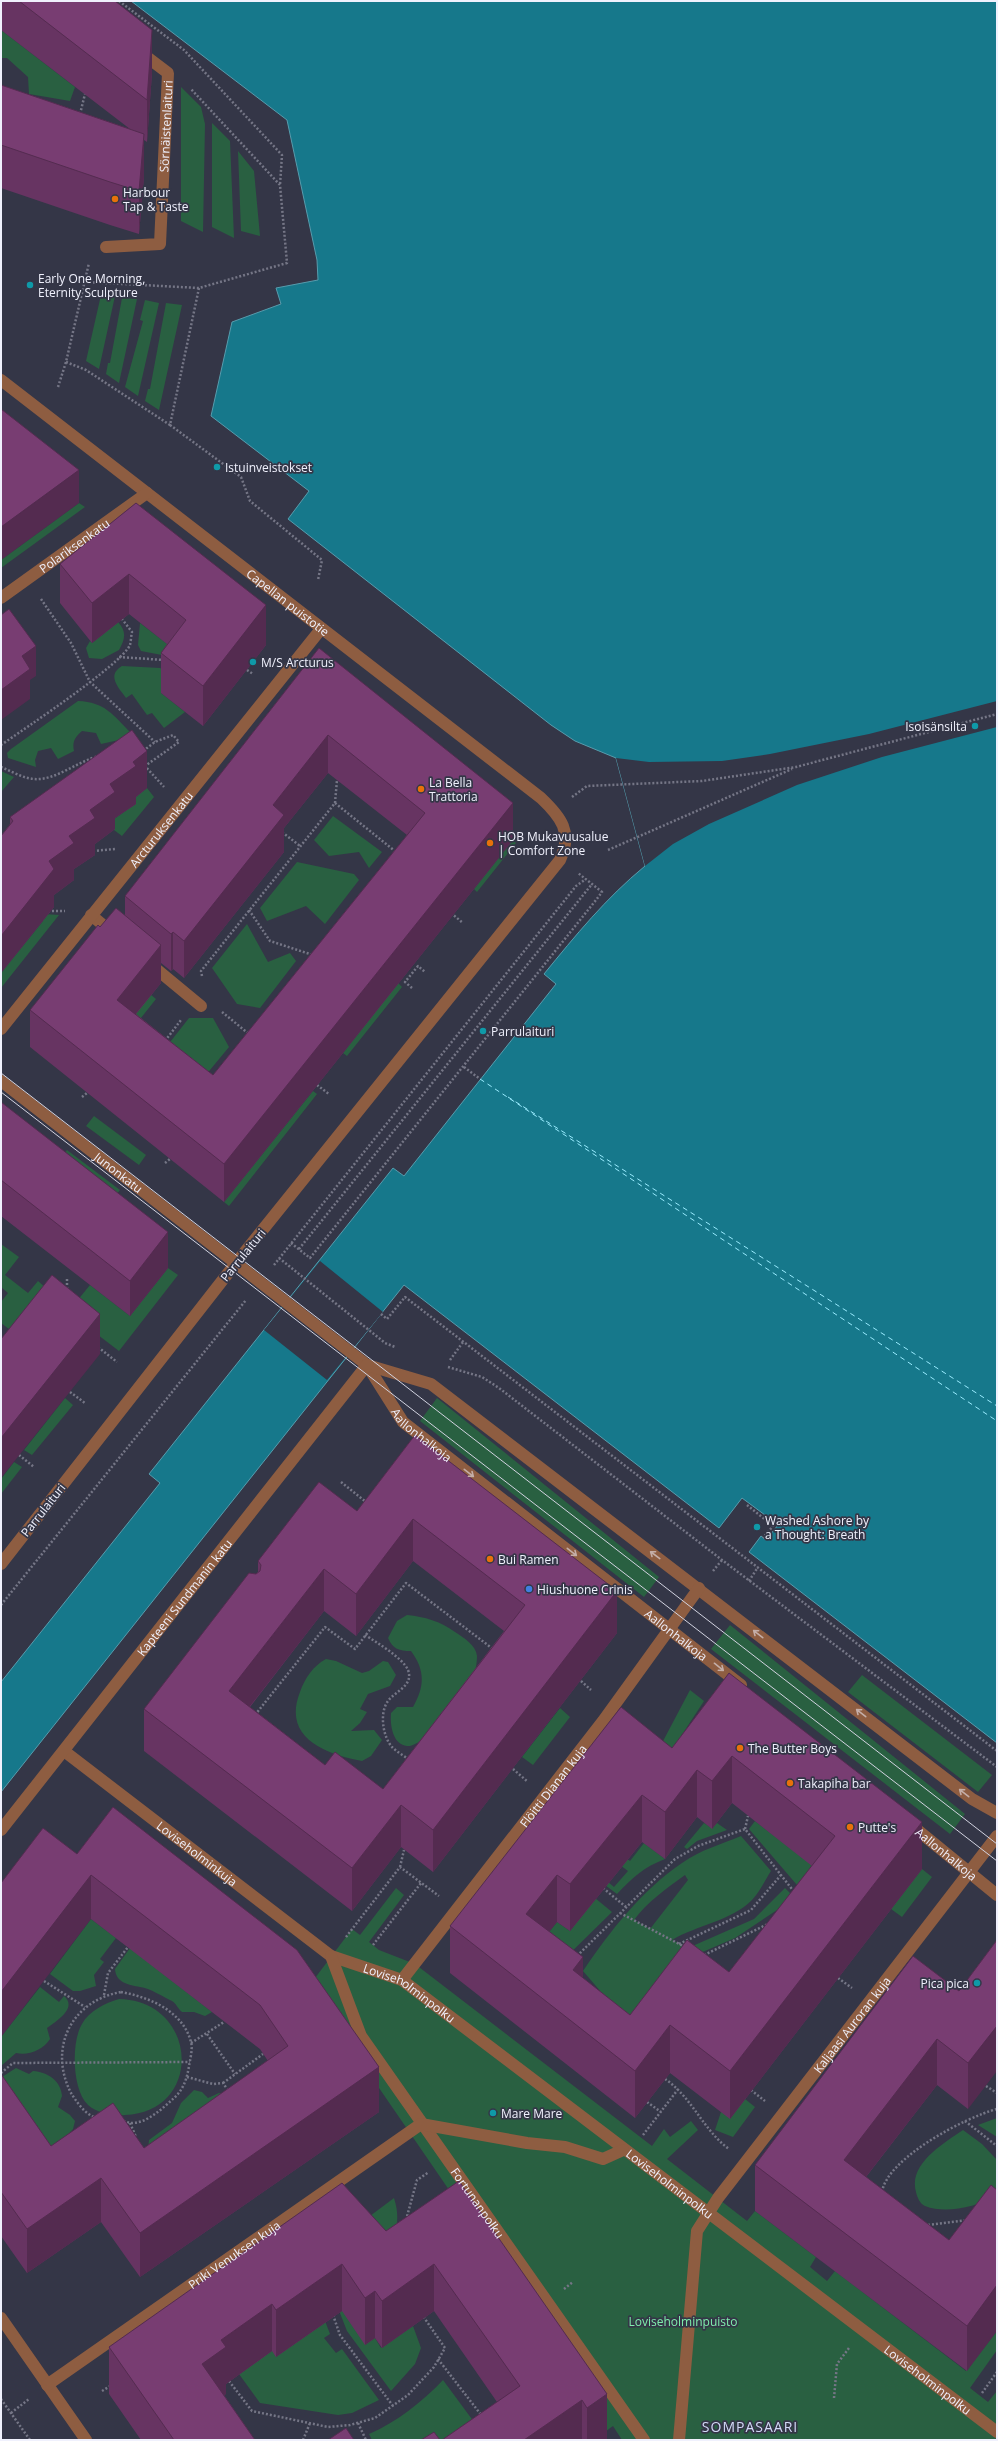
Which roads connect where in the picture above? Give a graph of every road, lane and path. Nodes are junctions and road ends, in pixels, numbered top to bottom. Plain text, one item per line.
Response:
1 (119, 1) edge
2 (131, 44) edge
3 (168, 73) junction
4 (85, 94) dead end
5 (79, 116) edge
6 (280, 185) junction
7 (106, 247) joint
8 (84, 282) junction
9 (199, 288) junction
10 (66, 362) junction
11 (1, 380) edge
12 (58, 387) dead end
13 (170, 425) junction
14 (147, 493) junction
15 (318, 580) dead end
16 (1, 598) edge
17 (41, 599) dead end
18 (122, 619) dead end
19 (321, 629) junction
20 (119, 657) junction
21 (168, 660) edge
22 (247, 670) dead end
23 (253, 674) dead end
24 (90, 682) junction
25 (997, 714) edge
26 (155, 742) junction
27 (1, 745) edge
28 (143, 751) junction
29 (136, 752) edge
30 (102, 755) edge
31 (137, 756) edge
32 (1, 767) edge
33 (796, 767) junction
34 (338, 780) dead end
35 (587, 786) dead end
36 (164, 787) dead end
37 (335, 803) junction
38 (276, 826) edge
39 (565, 832) joint
40 (300, 846) junction
41 (115, 849) dead end
42 (608, 850) dead end
43 (92, 851) edge
44 (401, 856) edge
45 (592, 884) junction
46 (447, 909) edge
47 (48, 910) edge
48 (250, 910) junction
49 (65, 911) dead end
50 (91, 915) junction
51 (463, 923) dead end
52 (125, 943) edge
53 (137, 953) edge
54 (319, 957) edge
55 (425, 972) dead end
56 (406, 973) edge
57 (410, 976) junction
58 (203, 979) dead end
59 (412, 988) dead end
60 (201, 1006) dead end
61 (1, 1029) edge
62 (464, 1068) junction
63 (480, 1079) dead end
64 (1, 1081) edge
65 (317, 1085) edge
66 (87, 1093) dead end
67 (329, 1094) dead end
68 (82, 1097) dead end
69 (170, 1159) dead end
70 (165, 1163) dead end
71 (291, 1243) junction
72 (299, 1249) junction
73 (236, 1263) junction
74 (67, 1279) dead end
75 (61, 1295) edge
76 (381, 1314) dead end
77 (226, 1324) dead end
78 (463, 1342) junction
79 (96, 1345) edge
80 (402, 1351) dead end
81 (450, 1360) dead end
82 (117, 1362) dead end
83 (367, 1365) junction
84 (445, 1366) dead end
85 (70, 1392) dead end
86 (85, 1403) dead end
87 (19, 1455) dead end
88 (34, 1467) dead end
89 (341, 1482) dead end
90 (368, 1503) edge
91 (747, 1505) dead end
92 (763, 1538) dead end
93 (1, 1564) edge
94 (758, 1567) junction
95 (749, 1581) junction
96 (699, 1588) junction
97 (1, 1605) edge
98 (670, 1627) junction
99 (366, 1635) junction
100 (495, 1650) edge
101 (581, 1681) dead end
102 (591, 1690) dead end
103 (750, 1692) edge
104 (262, 1719) edge
105 (64, 1751) junction
106 (997, 1751) edge
107 (417, 1765) edge
108 (997, 1768) edge
109 (997, 1813) edge
110 (748, 1816) dead end
111 (902, 1817) edge
112 (745, 1829) junction
113 (1, 1830) edge
114 (997, 1836) edge
115 (404, 1850) dead end
116 (400, 1867) junction
117 (969, 1872) junction
118 (781, 1875) junction
119 (421, 1883) junction
120 (603, 1888) edge
121 (435, 1893) dead end
122 (997, 1895) edge
123 (798, 1897) edge
124 (626, 1907) junction
125 (620, 1913) junction
126 (774, 1920) edge
127 (352, 1929) dead end
128 (679, 1944) junction
129 (373, 1945) dead end
130 (128, 1947) dead end
131 (688, 1948) edge
132 (698, 1954) edge
133 (331, 1956) junction
134 (574, 1958) edge
135 (402, 1980) junction
136 (44, 1981) dead end
137 (104, 1995) junction
138 (85, 2007) junction
139 (224, 2022) dead end
140 (207, 2034) junction
141 (191, 2043) junction
142 (263, 2054) dead end
143 (190, 2062) junction
144 (61, 2063) junction
145 (1, 2073) edge
146 (235, 2074) junction
147 (187, 2078) junction
148 (665, 2079) dead end
149 (223, 2083) junction
150 (986, 2086) dead end
151 (679, 2088) junction
152 (997, 2093) edge
153 (230, 2096) edge
154 (647, 2102) dead end
155 (997, 2109) edge
156 (661, 2112) junction
157 (94, 2117) junction
158 (965, 2121) junction
159 (89, 2122) edge
160 (130, 2123) junction
161 (421, 2124) junction
162 (138, 2144) edge
163 (997, 2146) edge
164 (623, 2150) junction
165 (446, 2160) junction
166 (746, 2161) junction
167 (875, 2189) edge
168 (882, 2191) junction
169 (883, 2197) edge
170 (707, 2213) junction
171 (971, 2219) edge
172 (922, 2224) edge
173 (404, 2225) edge
174 (419, 2311) edge
175 (332, 2314) edge
176 (1, 2318) edge
177 (850, 2347) dead end
178 (438, 2359) junction
179 (118, 2381) edge
180 (229, 2381) dead end
181 (47, 2385) junction
182 (102, 2391) dead end
183 (834, 2398) dead end
184 (1, 2399) edge
185 (393, 2406) junction
186 (484, 2419) edge
187 (310, 2423) junction
188 (358, 2423) junction
189 (997, 2432) edge
190 (30, 2440) edge
191 (86, 2440) edge
192 (303, 2440) edge
193 (366, 2440) edge
194 (644, 2440) edge
195 (679, 2440) edge

1 - 6 path
2 - 3 street, Sörnäistenlaituri
3 - 6 path
3 - 7 street, Sörnäistenlaituri
4 - 5 path
6 - 9 path
7 - 8 path
8 - 9 path
8 - 10 path
9 - 13 path
10 - 12 path
10 - 13 path
11 - 14 street, Capellan puistotie
13 - 15 path
14 - 16 street, Polariksenkatu
14 - 19 street, Capellan puistotie
17 - 24 path
18 - 20 path
19 - 39 street, Capellan puistotie
19 - 50 street, Arcturuksenkatu
20 - 21 path
20 - 24 path
22 - 23 path
24 - 26 path
24 - 27 path
25 - 33 path
26 - 28 path
26 - 36 path
28 - 29 path
28 - 31 path
30 - 32 path
33 - 35 path
33 - 42 path
34 - 37 path
37 - 40 path
37 - 44 path
38 - 40 path
39 - 73 street, Parrulaituri
40 - 48 path
41 - 43 path
45 - 62 path
45 - 71 path
45 - 72 path
46 - 51 path
47 - 49 path
48 - 54 path
48 - 58 path
50 - 52 street
50 - 61 street, Arcturuksenkatu
53 - 60 street
55 - 57 path
56 - 57 path
57 - 59 path
62 - 63 path
62 - 72 path
64 - 73 street, Junonkatu
65 - 67 path
66 - 68 path
69 - 70 path
71 - 72 path
71 - 80 path
73 - 83 street, Aallonhalkoja
73 - 93 street, Parrulaituri
74 - 75 path
76 - 78 path
77 - 97 path
78 - 81 path
78 - 94 path
79 - 82 path
96 -> 83 street, Aallonhalkoja
83 -> 98 street, Aallonhalkoja
83 - 105 street, Kapteeni Sundmanin katu
84 - 95 path
85 - 86 path
87 - 88 path
89 - 90 path
91 - 92 path
94 - 95 path
94 - 106 path
95 - 108 path
96 - 98 street, Flöitti Dianan kuja
109 -> 96 street, Aallonhalkoja
98 -> 103 street, Aallonhalkoja
98 - 135 street, Flöitti Dianan kuja
99 - 100 path
99 - 104 path
99 - 107 path
101 - 102 path
105 - 113 street, Kapteeni Sundmanin katu
105 - 133 street, Loviseholminkuja
110 - 112 path
111 - 117 street, Aallonhalkoja
112 - 118 path
112 - 124 path
114 - 117 street, Kaljaasi Auroran kuja
115 - 116 path
116 - 119 path
116 - 127 path
117 - 122 street, Aallonhalkoja
117 - 166 street, Kaljaasi Auroran kuja
118 - 123 path
118 - 128 path
119 - 121 path
119 - 129 path
120 - 124 path
124 - 125 path
125 - 128 path
125 - 134 path
126 - 132 path
128 - 131 path
130 - 137 path
133 - 135 street, Loviseholminpolku
133 - 161 street, Fortunanpolku
135 - 164 street, Loviseholminpolku
136 - 138 path
137 - 138 path
137 - 141 path
138 - 144 path
139 - 140 path
140 - 141 path
140 - 146 path
141 - 143 path
142 - 146 path
143 - 144 path
143 - 147 path
144 - 145 path
144 - 157 path
146 - 149 path
147 - 149 path
147 - 160 path
148 - 151 path
149 - 153 path
150 - 152 path
151 - 156 path
151 - 166 path
154 - 156 path
155 - 158 path
156 - 164 path
157 - 159 path
157 - 160 path
158 - 163 path
158 - 168 path
160 - 162 path
161 - 164 street
161 - 165 street, Fortunanpolku
161 - 181 street, Priki Venuksen kuja
164 - 170 street, Loviseholminpolku
165 - 173 path
165 - 194 street, Fortunanpolku
166 - 170 street, Kaljaasi Auroran kuja
167 - 168 path
168 - 169 path
170 - 189 street, Loviseholminpolku
170 - 195 street, Kaljaasi Auroran kuja
171 - 172 path
174 - 178 path
175 - 185 path
176 - 181 street
177 - 183 path
178 - 185 path
178 - 186 path
179 - 182 path
180 - 187 path
181 - 191 street
184 - 190 path
185 - 188 path
187 - 188 path
187 - 192 path
188 - 193 path

